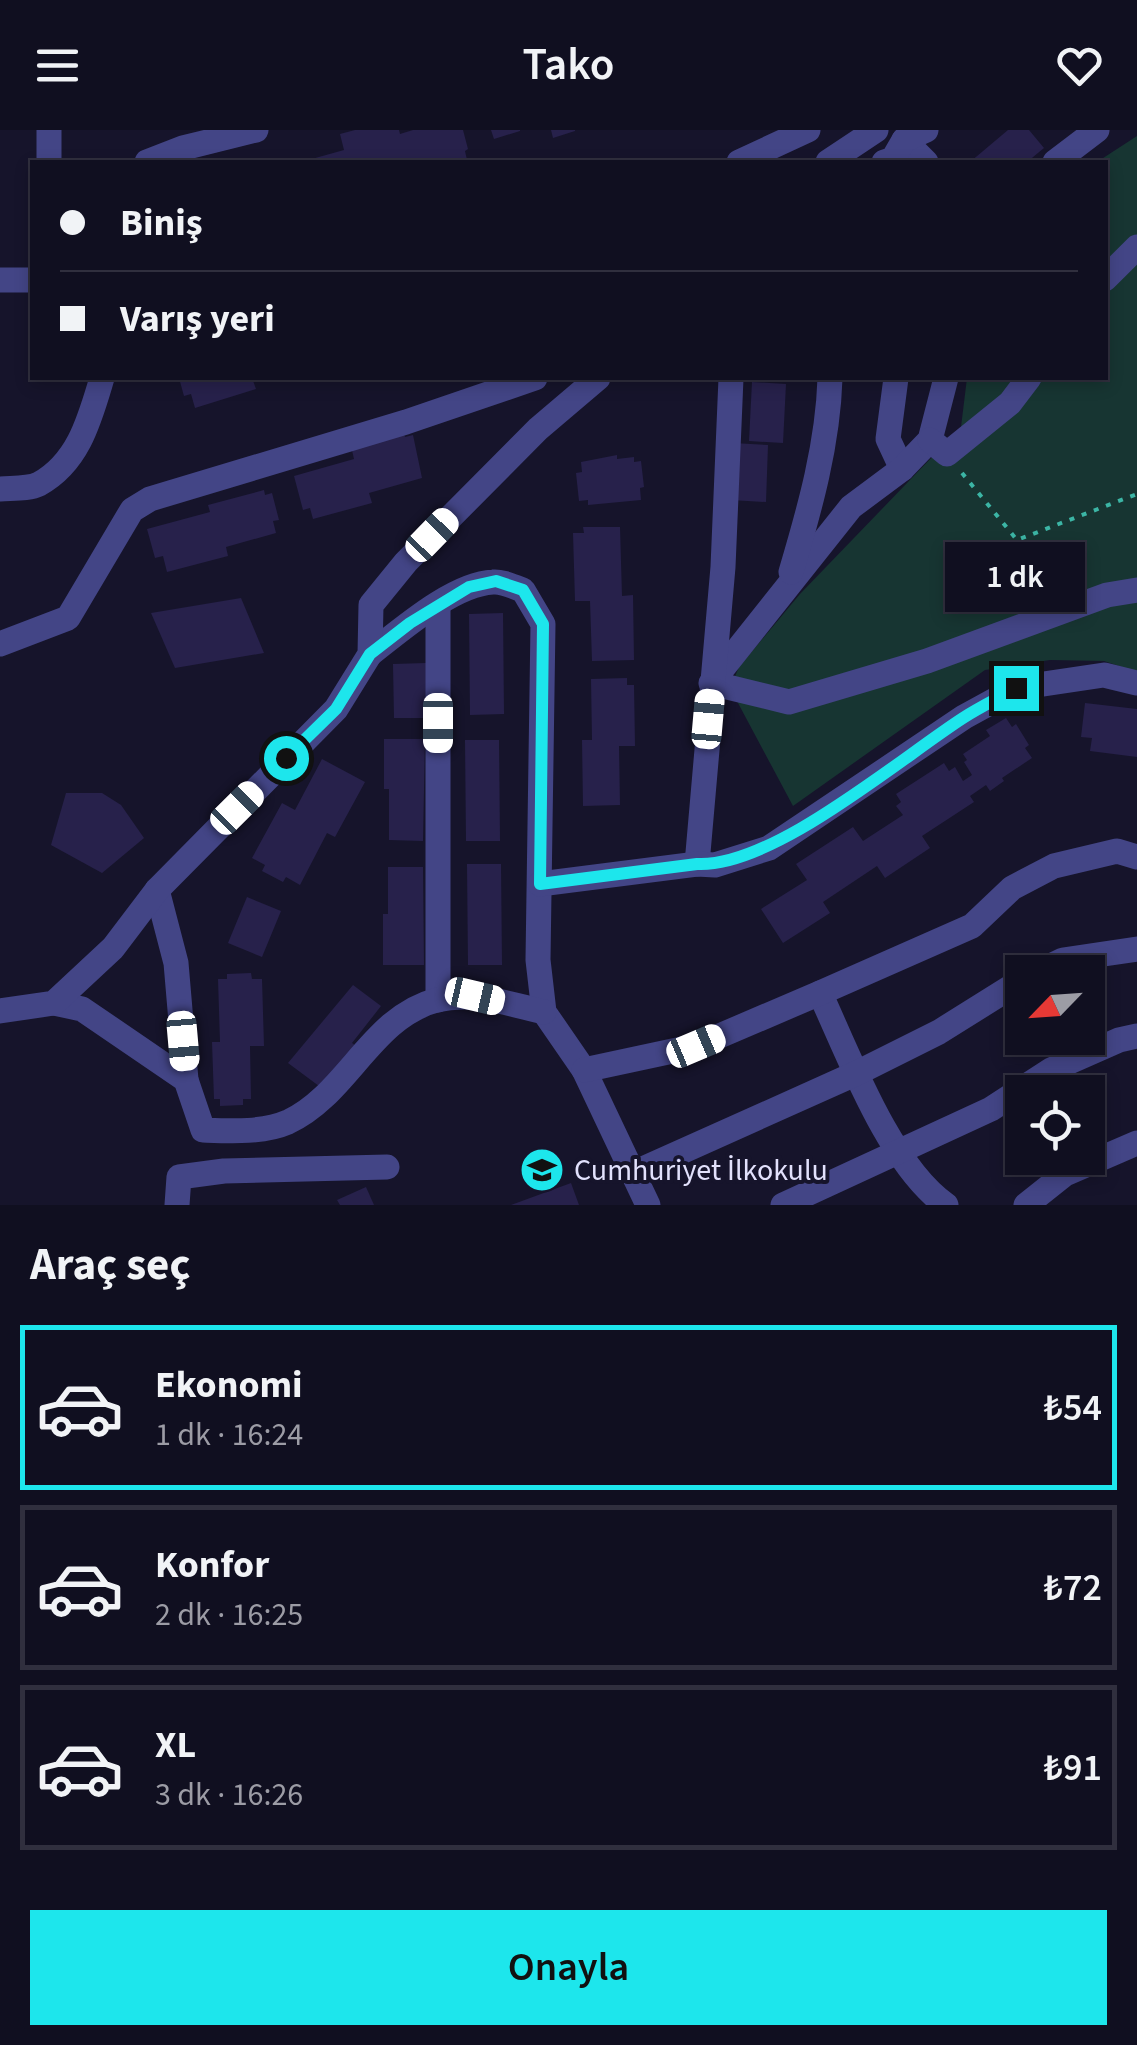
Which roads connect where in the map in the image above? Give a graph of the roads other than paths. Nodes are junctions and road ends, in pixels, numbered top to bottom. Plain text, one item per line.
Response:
1 (49, 130) edge
2 (256, 130) edge
3 (808, 130) edge
4 (876, 130) edge
5 (1097, 130) edge
6 (915, 135) edge
7 (49, 160) edge
8 (152, 160) edge
9 (743, 160) edge
10 (831, 160) edge
11 (888, 160) edge
12 (925, 160) edge
13 (1058, 160) edge
14 (1137, 246) edge
15 (30, 276) edge
16 (1108, 276) edge
17 (0, 280) edge
18 (101, 380) edge
19 (529, 380) edge
20 (596, 380) edge
21 (731, 380) edge
22 (830, 380) edge
23 (896, 380) edge
24 (946, 380) edge
25 (1027, 380) edge
26 (938, 447) junction
27 (902, 469) junction
28 (0, 490) edge
29 (786, 586) junction
30 (1137, 590) edge
31 (438, 604) junction
32 (0, 644) edge
33 (370, 654) junction
34 (712, 683) junction
35 (1137, 683) edge
36 (1137, 857) edge
37 (697, 864) junction
38 (540, 884) junction
39 (158, 890) junction
40 (1137, 949) edge
41 (1097, 955) edge
42 (1005, 991) edge
43 (820, 993) junction
44 (438, 1000) junction
45 (54, 1004) junction
46 (0, 1011) edge
47 (544, 1012) junction
48 (1137, 1036) edge
49 (584, 1070) junction
50 (857, 1073) junction
51 (186, 1080) junction
52 (1137, 1142) edge
53 (899, 1152) junction
54 (387, 1167) dead end
55 (634, 1173) junction
56 (178, 1205) edge
57 (648, 1205) edge
58 (783, 1205) edge
59 (946, 1205) edge
60 (1026, 1205) edge

1 - 7 street
2 - 8 street
3 - 9 street
4 - 10 street
5 - 13 street
6 - 11 street
6 - 12 street
14 - 16 street
15 - 17 street
18 - 28 street
19 - 32 street
20 - 33 street
21 - 34 street
22 - 29 street
23 - 27 street
24 - 26 street
25 - 26 street
26 - 27 street
27 - 29 street
29 - 34 street
30 - 34 street
31 - 33 street
31 - 38 street
31 - 44 street
33 - 39 street
34 - 37 street
35 - 37 street
36 - 43 street
37 - 38 street
38 - 47 street
39 - 45 street
39 - 51 street
40 - 41 street
42 - 50 street
43 - 49 street
43 - 50 street
44 - 47 street
44 - 51 street
45 - 46 street
45 - 51 street
47 - 49 street
48 - 53 street
49 - 55 street
50 - 53 street
50 - 55 street
52 - 60 street
53 - 58 street
53 - 59 street
54 - 56 street
55 - 57 street

